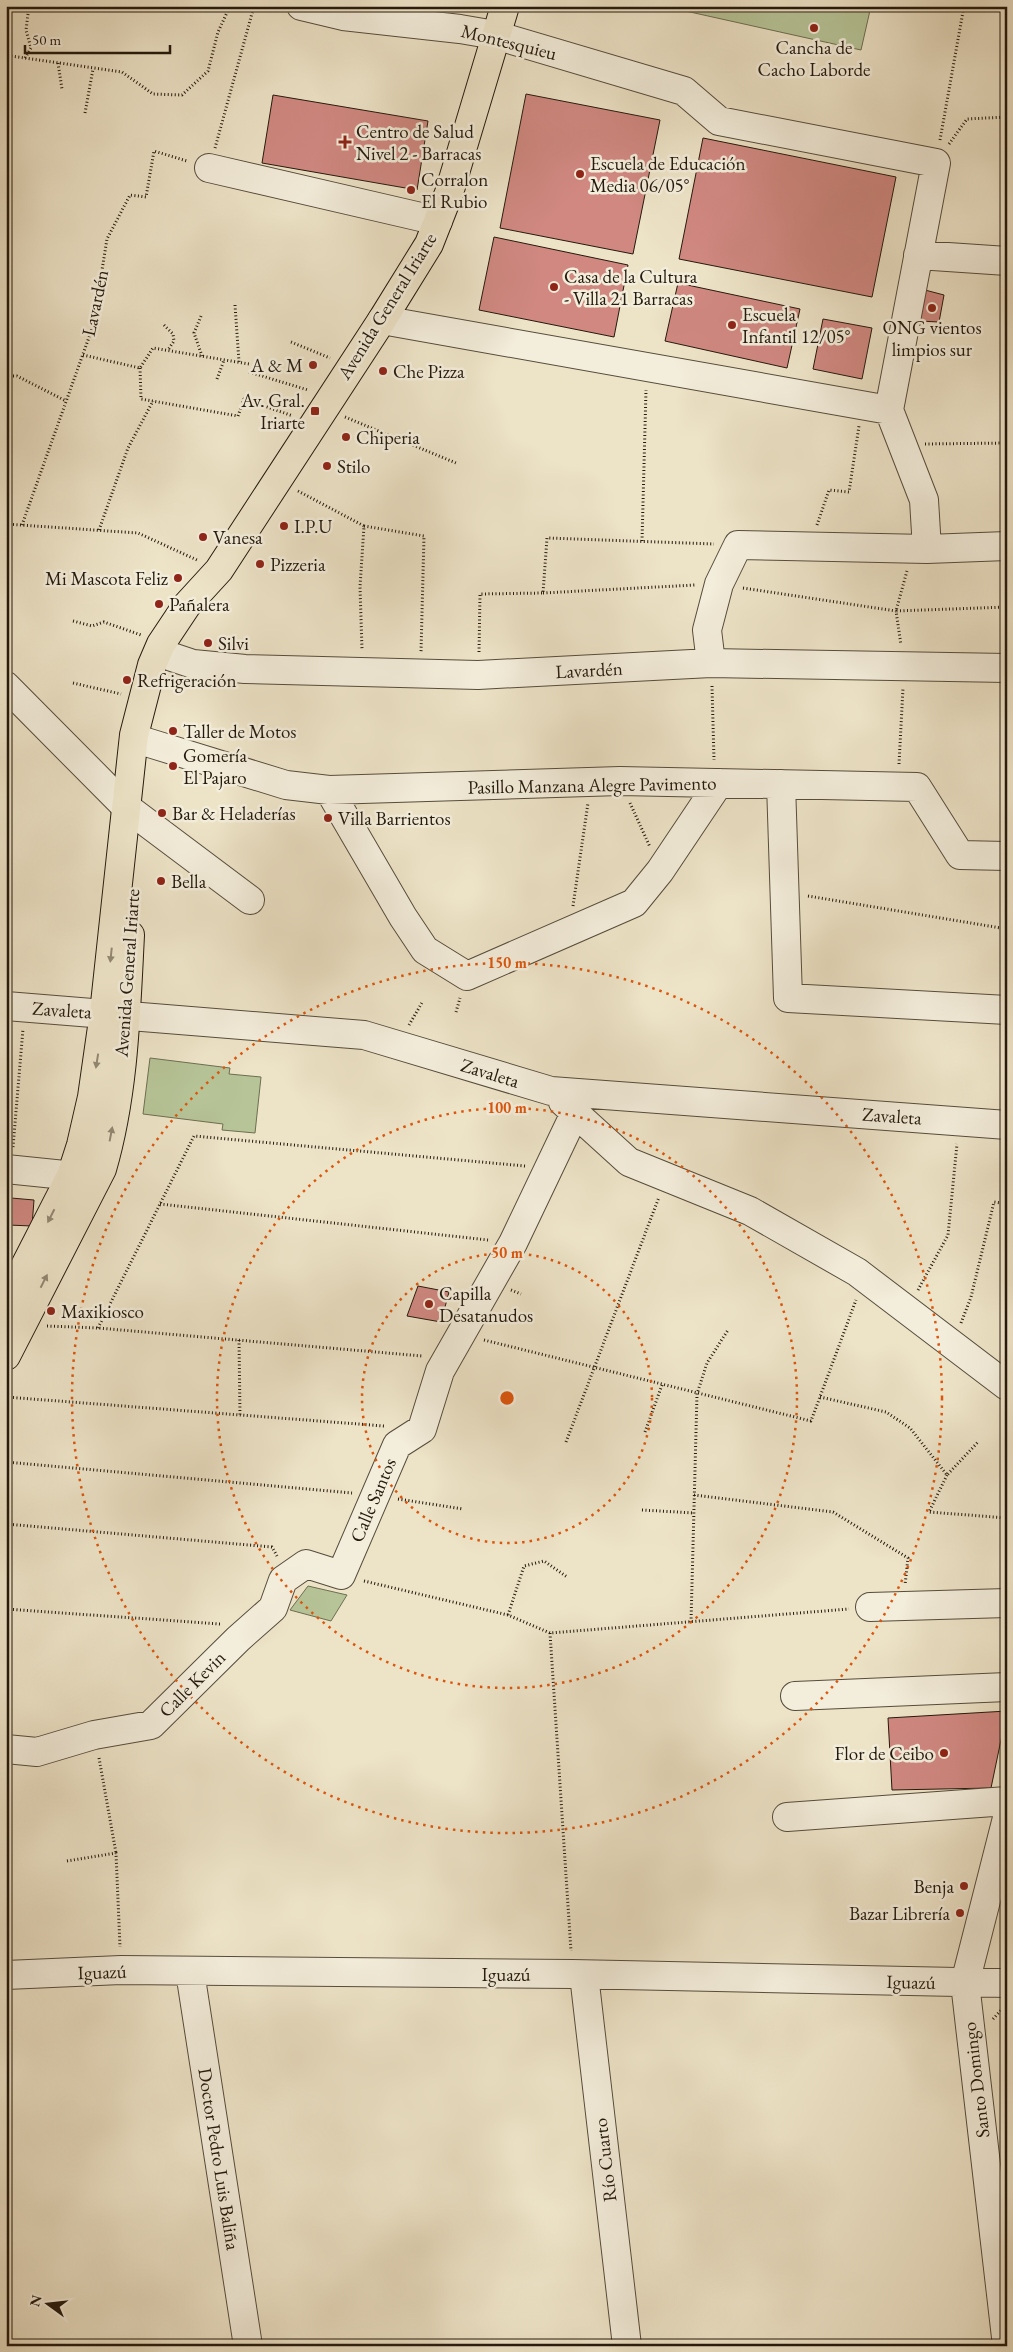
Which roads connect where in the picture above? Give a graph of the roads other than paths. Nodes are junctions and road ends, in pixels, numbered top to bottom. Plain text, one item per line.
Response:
1 (301, 6) edge
2 (505, 6) edge
3 (495, 35) junction
4 (209, 168) road end
5 (438, 221) junction
6 (918, 256) junction
7 (1007, 261) edge
8 (382, 320) junction
9 (889, 410) junction
10 (1007, 546) edge
11 (920, 549) junction
12 (166, 651) junction
13 (711, 663) junction
14 (1007, 668) edge
15 (6, 686) edge
16 (146, 742) junction
17 (716, 783) junction
18 (781, 784) junction
19 (329, 790) junction
20 (131, 812) junction
21 (1007, 856) edge
22 (250, 900) dead end
23 (16, 1007) edge
24 (1007, 1010) edge
25 (115, 1014) junction
26 (551, 1091) junction
27 (575, 1113) junction
28 (1007, 1125) edge
29 (8, 1170) edge
30 (84, 1177) junction
31 (16, 1310) edge
32 (6, 1356) edge
33 (1007, 1386) edge
34 (290, 1576) joint
35 (1007, 1603) edge
36 (870, 1607) road end
37 (1007, 1687) edge
38 (795, 1696) dead end
39 (6, 1749) edge
40 (1007, 1801) edge
41 (787, 1817) dead end
42 (1007, 1818) edge
43 (1000, 1873) edge
44 (190, 1972) junction
45 (6, 1975) edge
46 (578, 1975) junction
47 (1007, 1983) edge
48 (965, 1984) junction
49 (248, 2346) edge
50 (626, 2346) edge
51 (1007, 2346) edge

1 - 3 street, Montesquieu
2 - 3 main road, Avenida General Iriarte
3 - 5 main road, Avenida General Iriarte
3 - 6 street, Montesquieu
4 - 5 street
5 - 8 main road, Avenida General Iriarte
6 - 7 street
6 - 9 street
8 - 9 street
8 - 12 main road, Avenida General Iriarte
9 - 11 street
10 - 11 street
11 - 13 street
12 - 13 street, Lavardén
12 - 16 main road, Avenida General Iriarte
12 - 20 main road, Avenida General Iriarte
13 - 14 street, Lavardén
15 - 20 street
16 - 19 street, Pasillo Manzana Alegre Pavimento
16 - 20 main road, Avenida General Iriarte
17 - 18 street, Pasillo Manzana Alegre Pavimento
17 - 19 street, Pasillo Manzana Alegre Pavimento
17 - 19 street
18 - 21 street, Pasillo Manzana Alegre Pavimento
18 - 24 street
20 - 22 street
20 - 25 main road, Avenida General Iriarte
23 - 25 street, Zavaleta
25 - 26 street, Zavaleta
25 - 30 main road, Avenida General Iriarte
26 - 27 street
26 - 28 street, Zavaleta
27 - 33 street
27 - 34 street, Calle Santos
29 - 30 street
30 - 31 main road, Avenida General Iriarte
31 - 32 main road, Avenida General Iriarte
34 - 39 street, Calle Kevin
35 - 36 street
37 - 38 street
40 - 41 street
42 - 43 street, Santo Domingo
43 - 48 street, Santo Domingo
44 - 45 street, Iguazú
44 - 46 street, Iguazú
44 - 49 street, Doctor Pedro Luis Baliña
46 - 48 street, Iguazú
46 - 50 street, Río Cuarto
47 - 48 street, Iguazú
48 - 51 street, Santo Domingo

